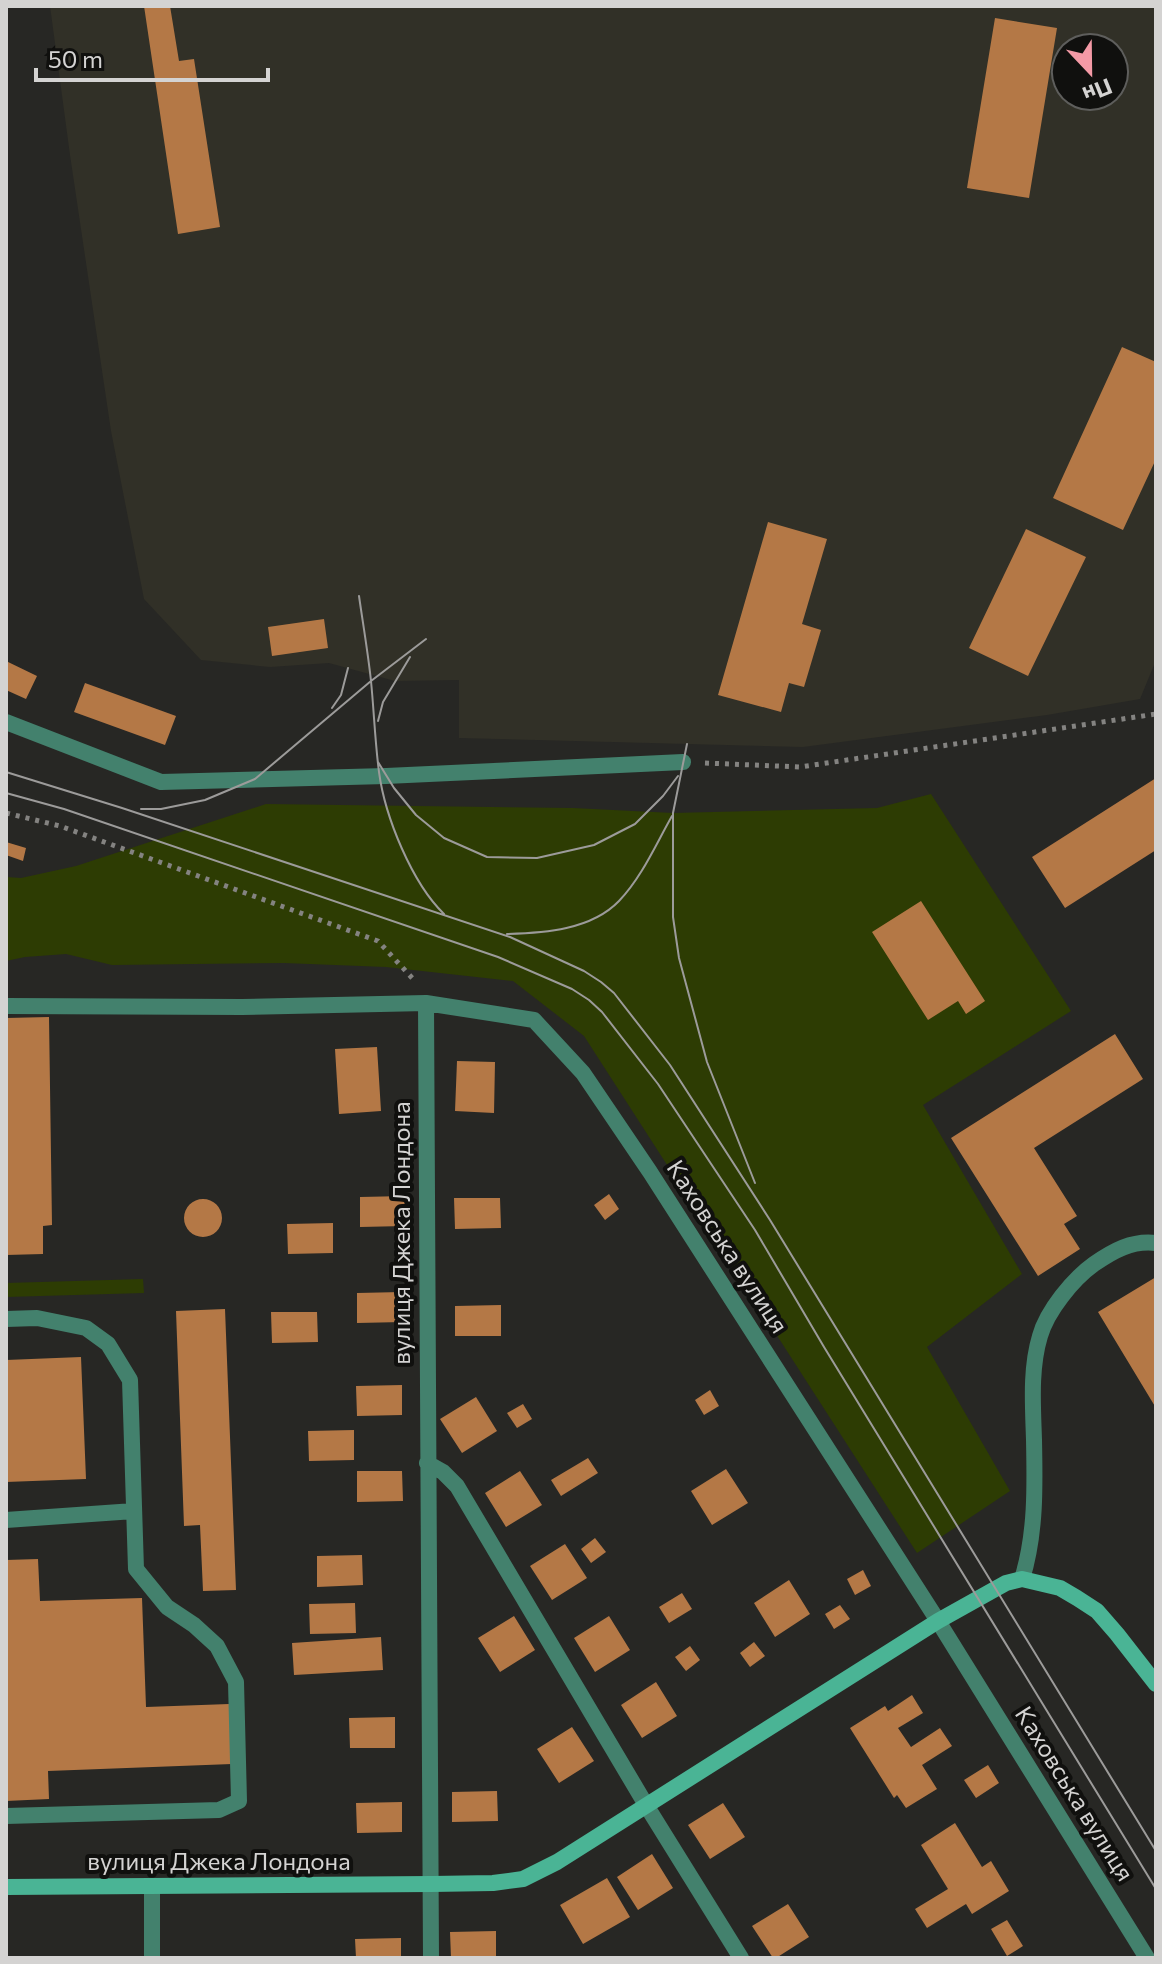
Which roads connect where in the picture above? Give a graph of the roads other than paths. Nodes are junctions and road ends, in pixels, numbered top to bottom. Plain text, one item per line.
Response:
1 (6, 722) edge
2 (683, 762) road end
3 (426, 1003) junction
4 (6, 1006) edge
5 (1156, 1243) edge
6 (6, 1319) edge
7 (427, 1463) junction
8 (134, 1511) junction
9 (6, 1520) edge
10 (1014, 1581) junction
11 (938, 1621) junction
12 (1156, 1684) edge
13 (646, 1805) junction
14 (6, 1816) edge
15 (432, 1884) junction
16 (6, 1887) edge
17 (152, 1887) junction
18 (152, 1958) edge
19 (431, 1958) edge
20 (741, 1958) edge
21 (1147, 1958) edge

1 - 2 street
3 - 4 street, Каховська вулиця
3 - 7 street, вулиця Джека Лондона
3 - 11 street, Каховська вулиця
5 - 10 street
6 - 8 street
7 - 13 street
7 - 15 street, вулиця Джека Лондона
8 - 9 street
8 - 14 street
10 - 11 main road, вулиця Джека Лондона
10 - 12 main road
11 - 13 main road, вулиця Джека Лондона
11 - 21 street, Каховська вулиця
13 - 15 main road, вулиця Джека Лондона
13 - 20 street
15 - 17 main road, вулиця Джека Лондона
15 - 19 street, вулиця Джека Лондона
16 - 17 main road, вулиця Джека Лондона
17 - 18 street

